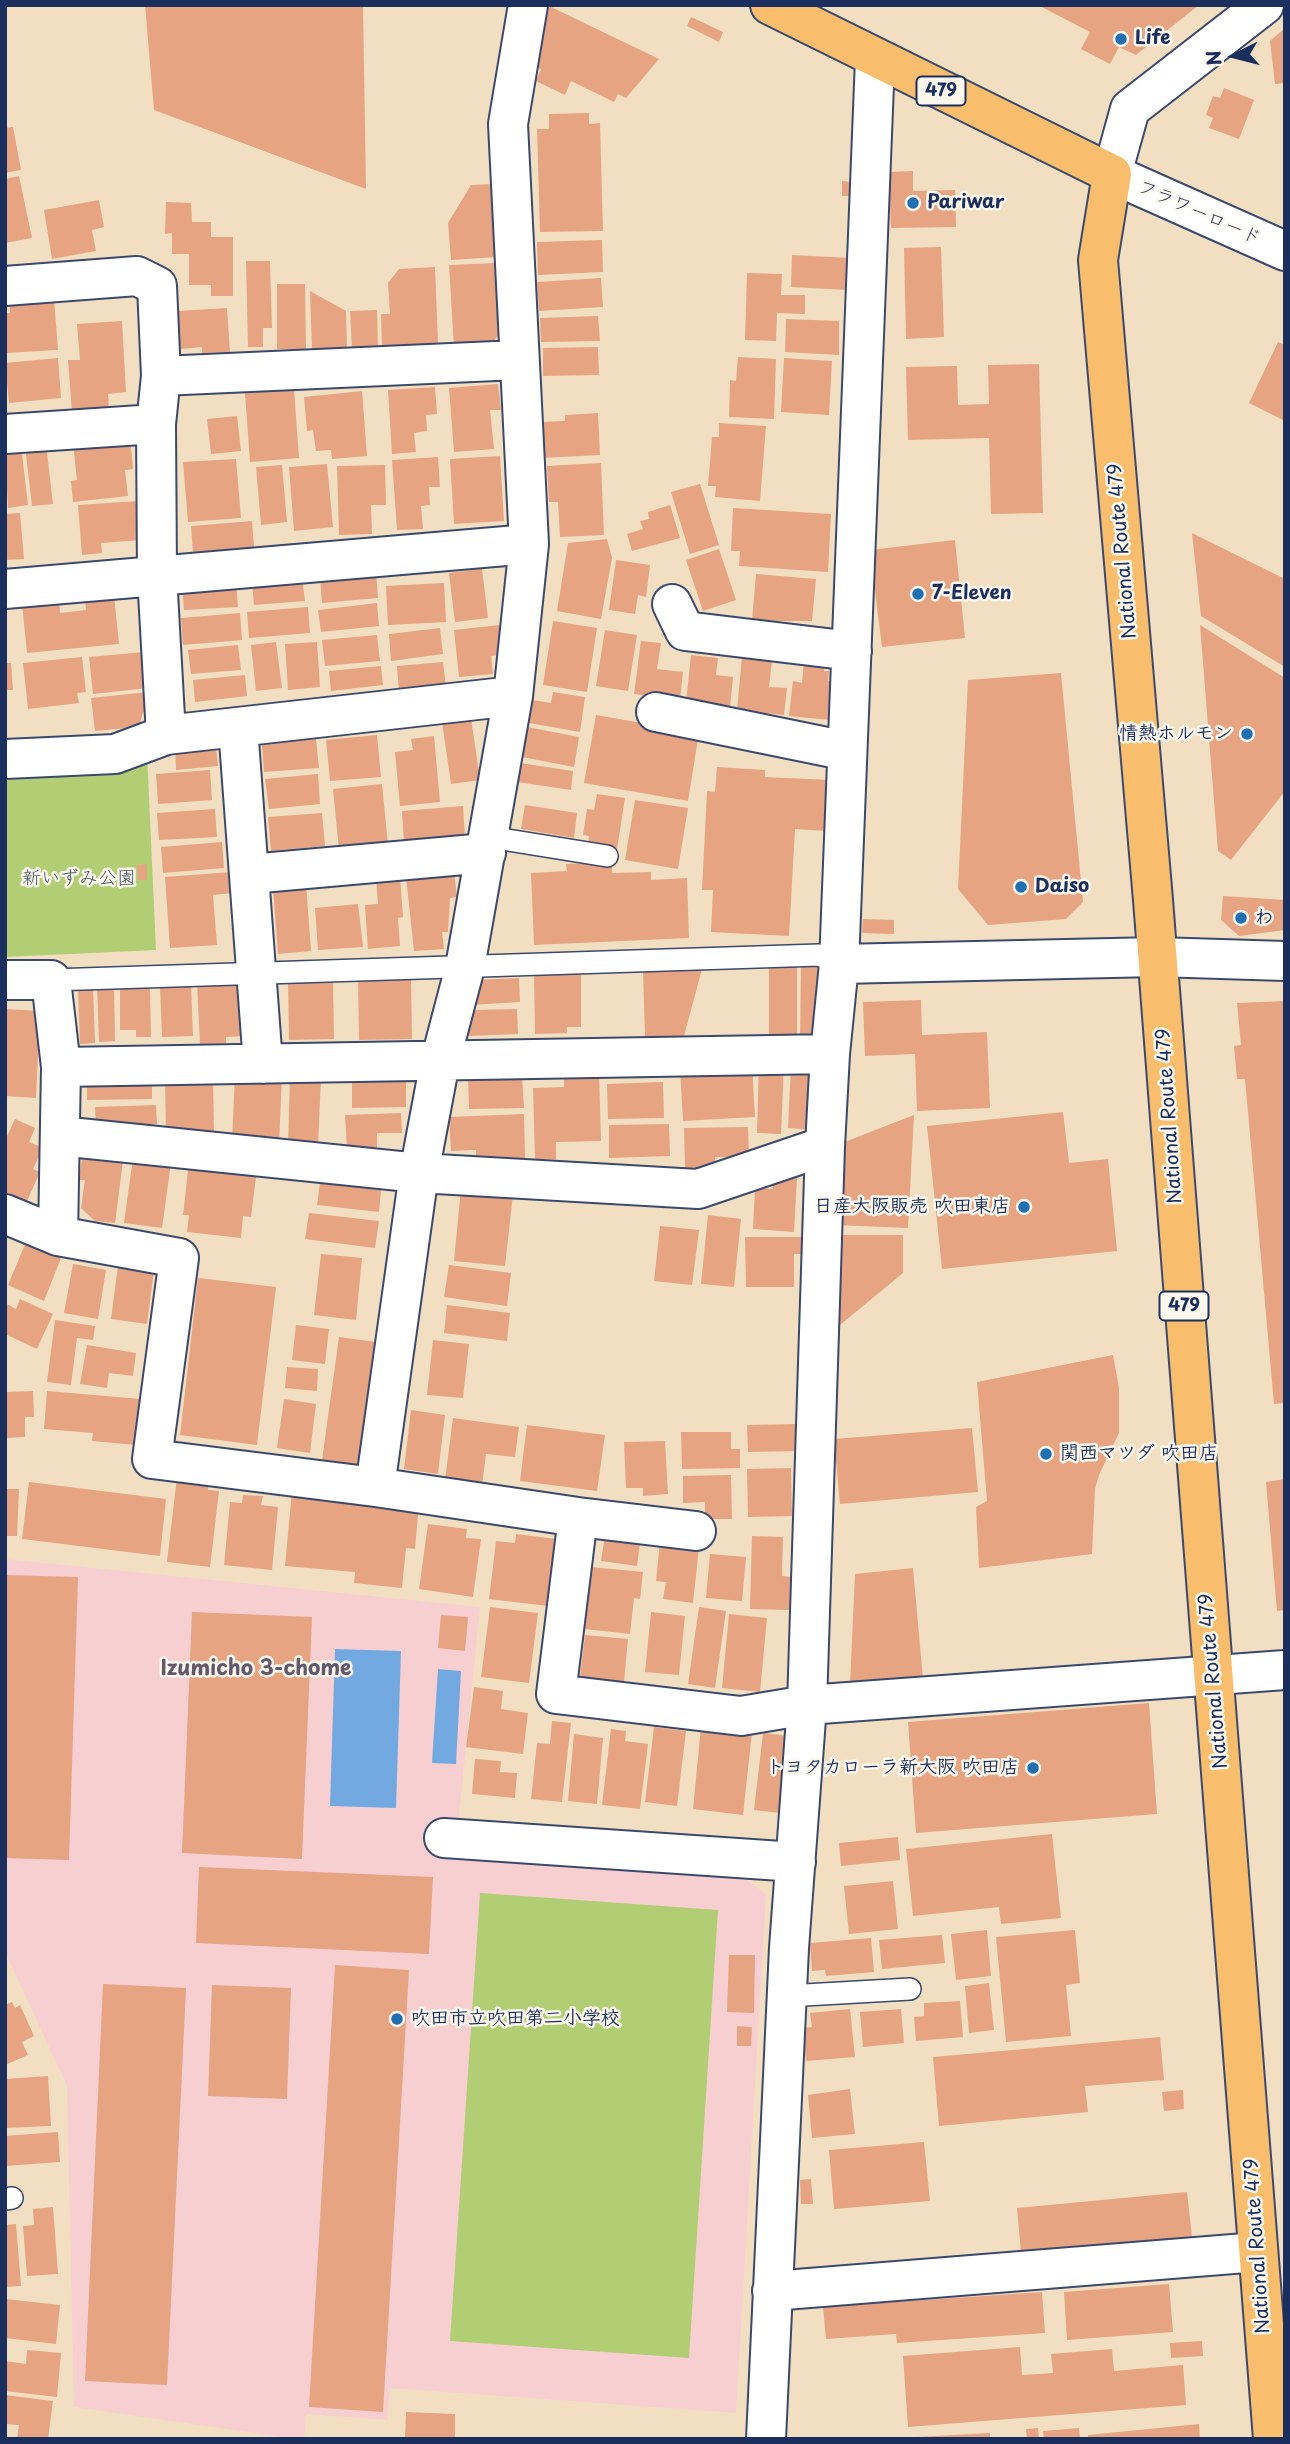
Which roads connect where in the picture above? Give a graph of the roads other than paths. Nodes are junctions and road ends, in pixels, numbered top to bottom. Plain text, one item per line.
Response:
1 (528, 5) edge
2 (770, 5) edge
3 (1264, 5) edge
4 (874, 59) junction
5 (1112, 174) junction
6 (1285, 251) edge
7 (5, 286) edge
8 (518, 360) junction
9 (161, 376) junction
10 (156, 424) junction
11 (5, 434) edge
12 (529, 544) junction
13 (157, 575) junction
14 (5, 589) edge
15 (672, 604) dead end
16 (852, 651) junction
17 (513, 696) junction
18 (656, 712) dead end
19 (238, 727) junction
20 (166, 735) junction
21 (847, 751) junction
22 (5, 759) edge
23 (487, 845) junction
24 (607, 856) dead end
25 (250, 874) junction
26 (1157, 957) junction
27 (1285, 961) edge
28 (839, 964) junction
29 (466, 967) junction
30 (258, 973) junction
31 (5, 980) edge
32 (51, 980) junction
33 (830, 1054) junction
34 (440, 1062) junction
35 (263, 1063) junction
36 (61, 1067) junction
37 (60, 1136) junction
38 (825, 1146) junction
39 (419, 1173) junction
40 (5, 1214) edge
41 (58, 1236) junction
42 (375, 1487) junction
43 (579, 1517) junction
44 (696, 1531) dead end
45 (1285, 1670) edge
46 (1214, 1676) junction
47 (807, 1705) junction
48 (444, 1838) dead end
49 (796, 1862) junction
50 (910, 1989) dead end
51 (787, 1996) junction
52 (1258, 2252) junction
53 (772, 2291) junction
54 (1276, 2426) edge
55 (766, 2439) edge

1 - 8 street
2 - 4 highway, 479
3 - 5 street
4 - 5 highway, 479
4 - 16 street
5 - 6 street, フラワーロード
5 - 26 highway, National Route 479 / 479
7 - 9 street
8 - 9 street
8 - 12 street
9 - 10 street
10 - 11 street
10 - 13 street
12 - 13 street
12 - 17 street
13 - 14 street
13 - 20 street
15 - 16 street
16 - 21 street
17 - 19 street
17 - 23 street
18 - 21 street
19 - 20 street
19 - 25 street
20 - 22 street
21 - 28 street
23 - 24 lane
23 - 25 street
23 - 29 street
25 - 30 street
26 - 27 street
26 - 28 street
26 - 46 highway, National Route 479 / 479
28 - 29 lane
28 - 33 street
29 - 30 lane
29 - 34 street
30 - 32 lane
30 - 35 street
31 - 32 street
32 - 36 street
33 - 34 street
33 - 38 street
34 - 35 street
34 - 39 street
35 - 36 street
36 - 37 street
37 - 39 street
37 - 41 street
38 - 39 street
38 - 47 street
39 - 42 street
40 - 41 street
41 - 42 street
42 - 43 street
43 - 44 street
43 - 47 street
45 - 46 street
46 - 47 street
46 - 52 highway, National Route 479 / 479
47 - 49 street
48 - 49 street
49 - 51 street
50 - 51 lane
51 - 53 street
52 - 53 street
52 - 54 highway, National Route 479 / 479
53 - 55 street

